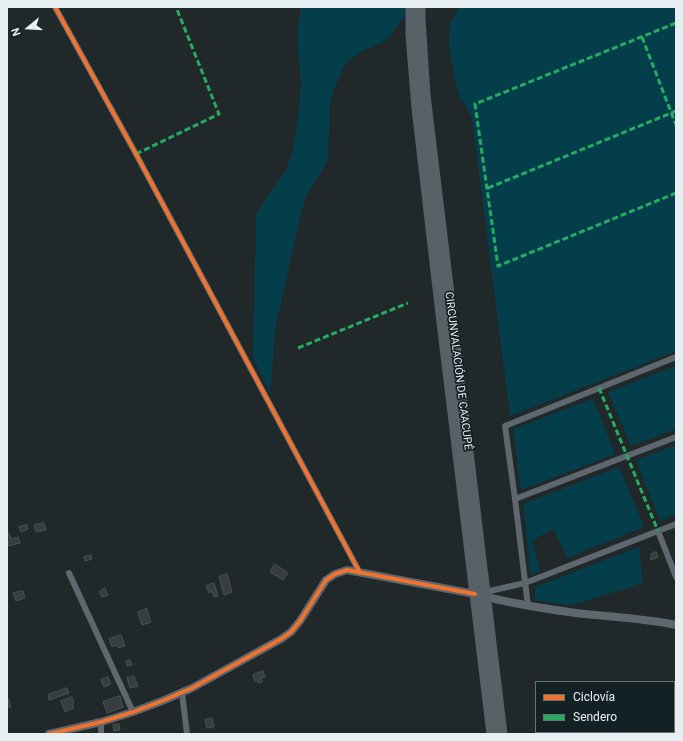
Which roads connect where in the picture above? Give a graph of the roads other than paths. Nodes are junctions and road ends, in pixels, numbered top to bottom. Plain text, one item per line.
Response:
1 (55, 7) edge
2 (411, 7) edge
3 (420, 7) edge
4 (676, 357) edge
5 (676, 437) edge
6 (515, 499) junction
7 (676, 524) edge
8 (658, 531) junction
9 (69, 573) dead end
10 (360, 573) junction
11 (676, 577) edge
12 (525, 583) junction
13 (482, 594) junction
14 (528, 606) junction
15 (676, 625) edge
16 (182, 693) junction
17 (133, 712) junction
18 (101, 722) junction
19 (49, 734) edge
20 (101, 734) edge
21 (187, 734) edge
22 (492, 734) edge
23 (502, 734) edge

1 - 10 street
2 - 13 highway, CIRCUNVALACIÓN DE CAACUPÉ
3 - 13 highway, CIRCUNVALACIÓN DE CAACUPÉ
4 - 6 street
5 - 6 street
6 - 12 street
7 - 8 street
8 - 11 street
8 - 12 street
9 - 17 street
10 - 13 street
10 - 16 street
12 - 13 street
12 - 14 street
13 - 14 street
13 - 22 highway, CIRCUNVALACIÓN DE CAACUPÉ
13 - 23 highway, CIRCUNVALACIÓN DE CAACUPÉ
14 - 15 street
16 - 17 street
16 - 21 street
17 - 18 street
18 - 19 street
18 - 20 street

